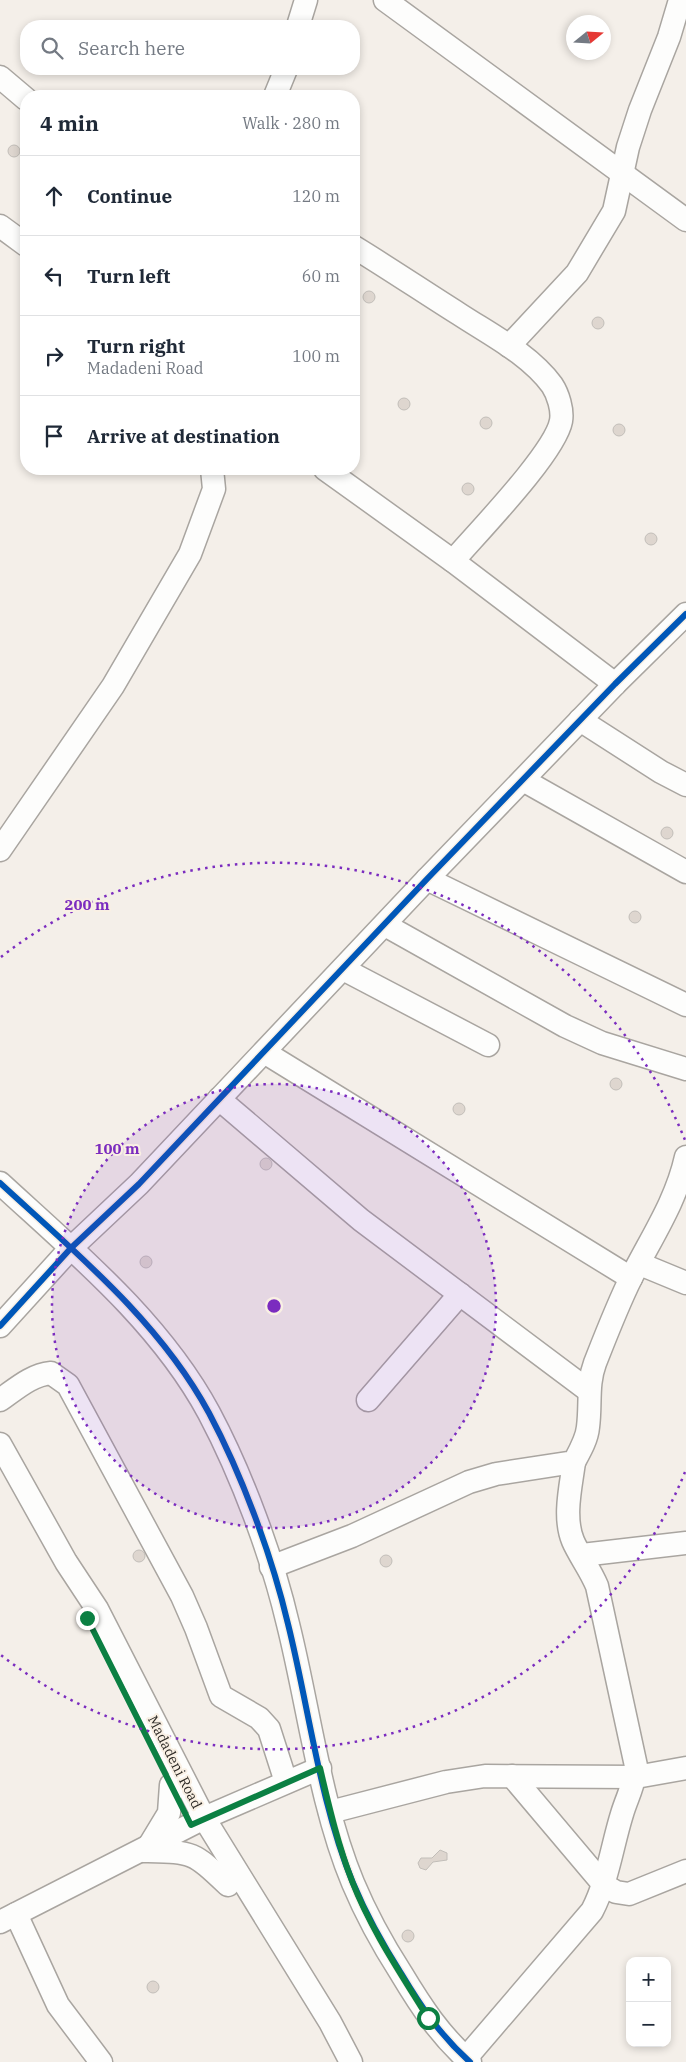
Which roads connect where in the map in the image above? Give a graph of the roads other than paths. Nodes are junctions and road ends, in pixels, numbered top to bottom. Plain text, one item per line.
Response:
1 (306, 0) edge
2 (385, 0) edge
3 (680, 0) edge
4 (300, 20) edge
5 (284, 75) edge
6 (0, 77) edge
7 (277, 90) edge
8 (20, 94) edge
9 (622, 175) junction
10 (686, 220) edge
11 (0, 226) edge
12 (20, 241) edge
13 (360, 252) edge
14 (509, 346) junction
15 (213, 475) edge
16 (333, 475) edge
17 (453, 561) junction
18 (686, 614) edge
19 (615, 684) junction
20 (580, 720) junction
21 (523, 780) junction
22 (686, 785) edge
23 (0, 850) edge
24 (686, 872) edge
25 (427, 879) junction
26 (385, 924) junction
27 (343, 968) junction
28 (686, 1006) edge
29 (488, 1045) dead end
30 (264, 1052) junction
31 (686, 1069) edge
32 (219, 1099) junction
33 (686, 1157) edge
34 (0, 1183) edge
35 (70, 1248) junction
36 (635, 1271) junction
37 (686, 1283) edge
38 (460, 1294) junction
39 (0, 1326) edge
40 (589, 1391) junction
41 (0, 1400) edge
42 (368, 1400) dead end
43 (0, 1444) edge
44 (574, 1462) junction
45 (686, 1543) edge
46 (582, 1555) junction
47 (66, 1562) junction
48 (271, 1567) junction
49 (320, 1768) junction
50 (686, 1768) edge
51 (512, 1776) junction
52 (636, 1777) junction
53 (286, 1782) junction
54 (171, 1784) junction
55 (330, 1812) junction
56 (198, 1821) junction
57 (145, 1850) junction
58 (682, 1879) edge
59 (228, 1885) junction
60 (604, 1885) junction
61 (8, 1918) edge
62 (468, 2060) edge
63 (101, 2062) edge
64 (347, 2062) edge
65 (351, 2062) edge

1 - 4 street
2 - 9 street
3 - 9 street
5 - 7 street
6 - 8 street
9 - 10 street
9 - 14 street
11 - 12 street
13 - 14 street
14 - 17 street
15 - 23 street
16 - 17 street
17 - 19 street
18 - 19 street
19 - 20 street
20 - 21 street
20 - 22 street
21 - 24 street
21 - 25 street
25 - 26 street
25 - 28 street
26 - 27 street
26 - 31 street
27 - 29 street
27 - 30 street
30 - 32 street
30 - 36 street
32 - 35 street
32 - 38 street
33 - 36 street
34 - 35 street
35 - 39 street
35 - 48 street
36 - 37 street
36 - 40 street
38 - 40 street
38 - 42 street
40 - 44 street
41 - 53 street
43 - 47 street, Madadeni Road
44 - 46 street
44 - 48 street
45 - 46 street
46 - 52 street
47 - 54 street, Madadeni Road
47 - 56 street, Madadeni Road
48 - 49 street
49 - 53 street
49 - 55 street
50 - 52 street
51 - 52 street
51 - 55 street
51 - 60 street
52 - 60 street
53 - 56 street
54 - 56 street, Madadeni Road
54 - 57 street
55 - 62 street
56 - 57 street
56 - 59 street, Madadeni Road
56 - 65 street, Madadeni Road
57 - 59 street
57 - 61 street
58 - 60 street
59 - 64 street, Madadeni Road
60 - 62 street
61 - 63 street

